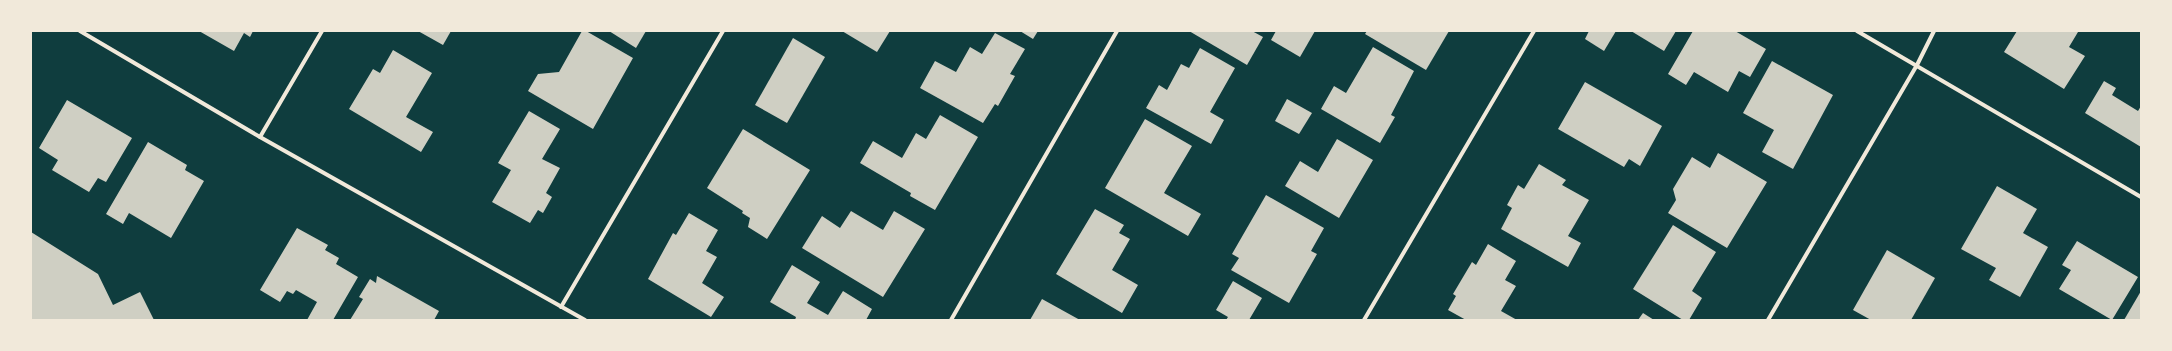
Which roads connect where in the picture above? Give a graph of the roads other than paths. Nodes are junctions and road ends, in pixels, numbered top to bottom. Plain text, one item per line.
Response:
1 (80, 31) edge
2 (322, 31) edge
3 (722, 31) edge
4 (1117, 31) edge
5 (1534, 31) edge
6 (1857, 31) edge
7 (1934, 31) edge
8 (1917, 65) junction
9 (260, 137) junction
10 (2141, 197) edge
11 (561, 307) junction
12 (585, 320) edge
13 (951, 320) edge
14 (1364, 320) edge
15 (1768, 320) edge

1 - 9 street
2 - 9 street
3 - 11 street
4 - 13 street
5 - 14 street
6 - 8 street
7 - 8 street
8 - 10 street
8 - 15 street
9 - 11 street
11 - 12 street

